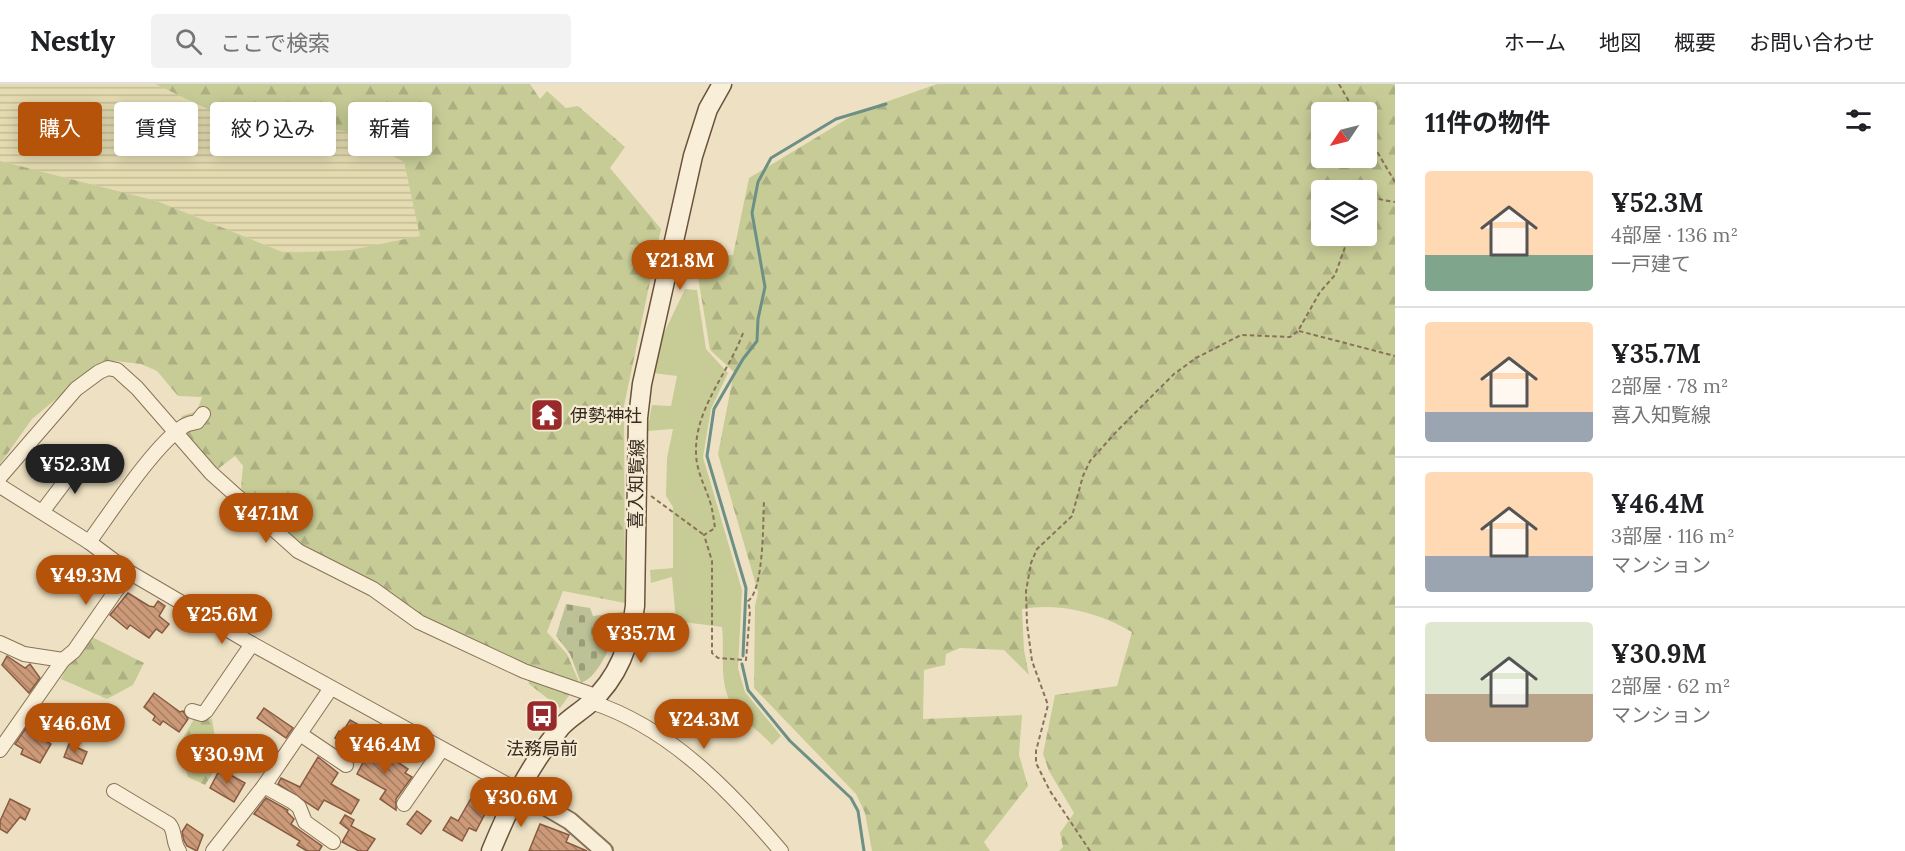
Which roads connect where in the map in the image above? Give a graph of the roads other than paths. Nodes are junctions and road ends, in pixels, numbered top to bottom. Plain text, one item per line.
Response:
1 (722, 84) edge
2 (203, 414) dead end
3 (175, 432) junction
4 (82, 459) dead end
5 (0, 477) edge
6 (0, 486) edge
7 (42, 512) junction
8 (89, 542) junction
9 (129, 572) junction
10 (0, 643) edge
11 (252, 644) junction
12 (63, 660) junction
13 (331, 688) junction
14 (593, 699) junction
15 (192, 711) dead end
16 (300, 734) junction
17 (442, 749) junction
18 (0, 750) edge
19 (346, 765) dead end
20 (264, 786) junction
21 (114, 791) dead end
22 (519, 791) junction
23 (404, 804) dead end
24 (333, 842) dead end
25 (179, 851) edge
26 (213, 851) edge
27 (491, 851) edge
28 (604, 851) edge
29 (781, 851) edge

1 - 14 main road, 喜入知覧線
2 - 3 street
3 - 5 street
3 - 8 street
3 - 14 street
4 - 7 street
6 - 7 street
7 - 8 street
8 - 9 street
9 - 11 street
9 - 12 street
10 - 12 street
11 - 13 street
11 - 15 street
12 - 18 street
13 - 16 street
13 - 17 street
14 - 22 main road, 喜入知覧線
14 - 29 street
16 - 19 street
16 - 20 street
17 - 22 street
17 - 23 street
20 - 24 street
20 - 26 street
21 - 25 street
22 - 27 main road, 喜入知覧線
22 - 28 street

